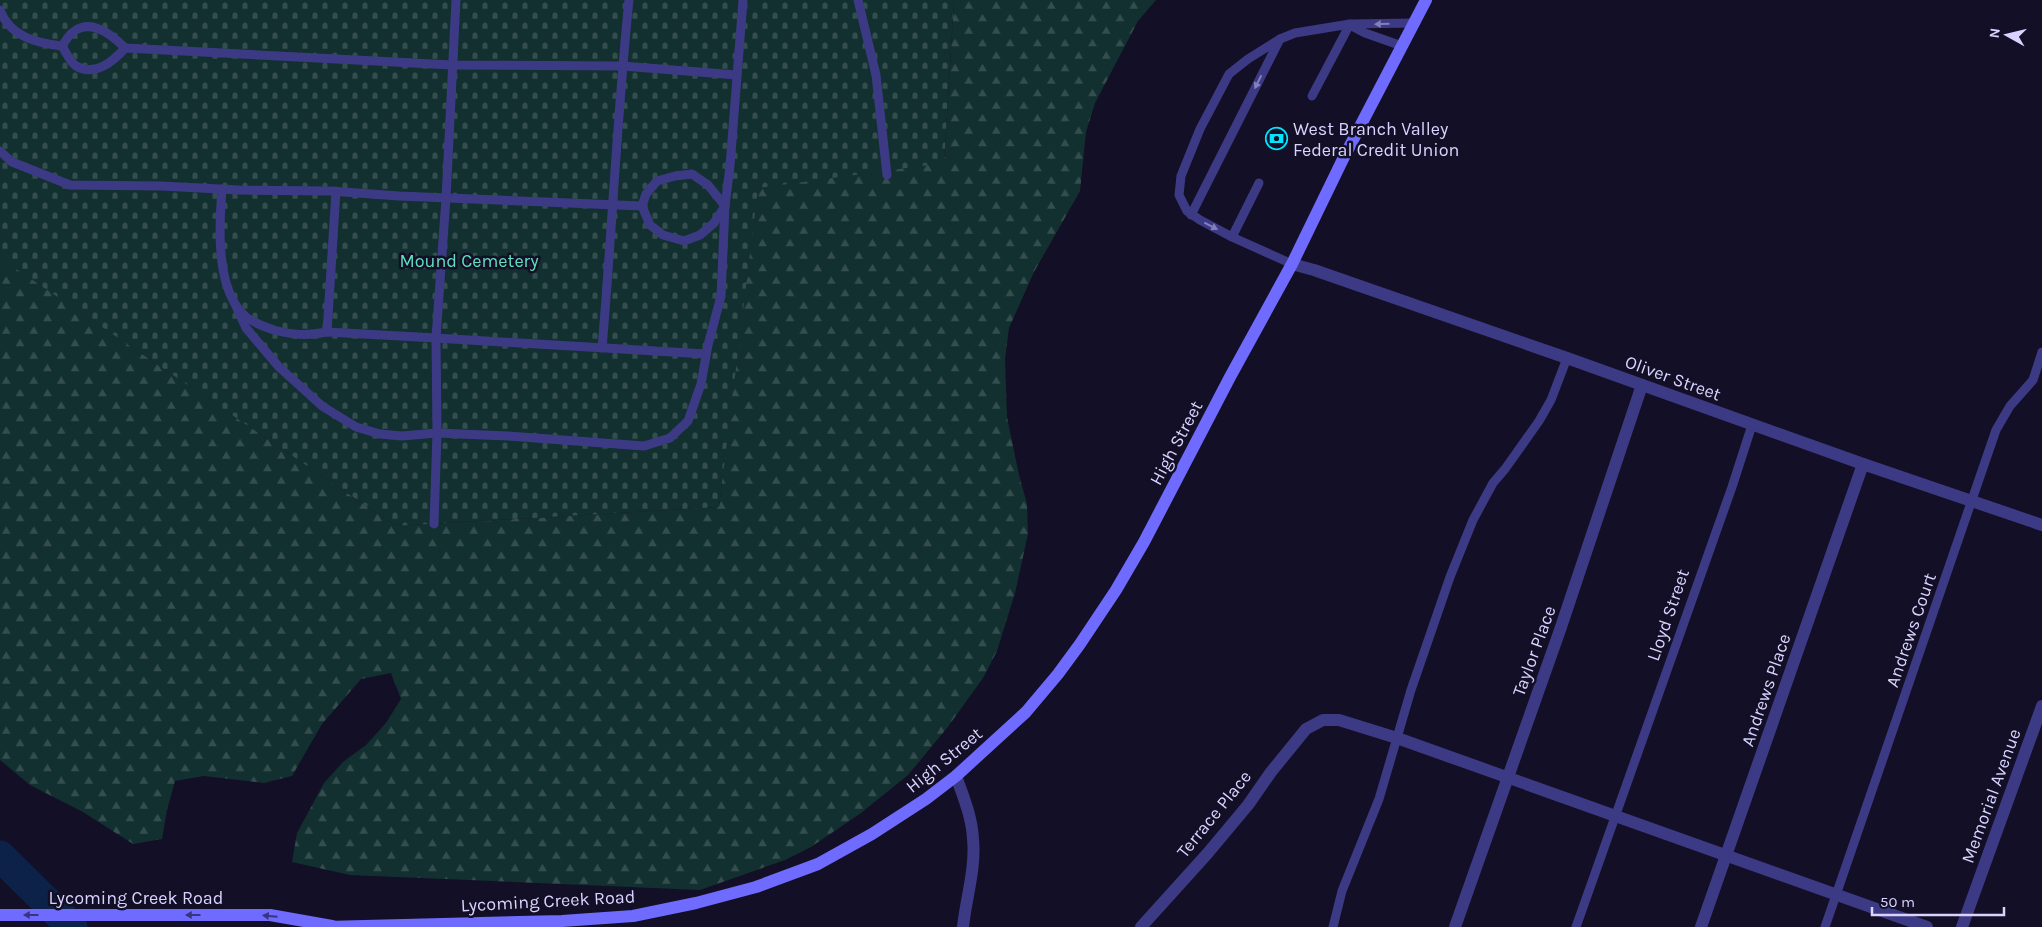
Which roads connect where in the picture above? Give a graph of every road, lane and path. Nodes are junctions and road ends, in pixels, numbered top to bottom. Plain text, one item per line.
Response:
1 (456, 0) edge
2 (629, 0) edge
3 (743, 0) edge
4 (858, 0) edge
5 (1426, 0) edge
6 (0, 10) edge
7 (1414, 23) junction
8 (1350, 24) junction
9 (1280, 39) junction
10 (62, 46) junction
11 (1402, 46) junction
12 (125, 48) junction
13 (452, 64) junction
14 (622, 66) junction
15 (737, 75) junction
16 (1312, 96) dead end
17 (0, 152) edge
18 (887, 175) dead end
19 (1259, 183) dead end
20 (222, 189) junction
21 (336, 191) junction
22 (446, 198) junction
23 (614, 204) junction
24 (642, 206) junction
25 (725, 206) junction
26 (1191, 214) junction
27 (1232, 237) junction
28 (1292, 264) junction
29 (235, 304) junction
30 (327, 332) junction
31 (436, 338) junction
32 (602, 348) junction
33 (2042, 352) edge
34 (706, 354) junction
35 (1567, 358) junction
36 (1642, 385) junction
37 (1752, 424) junction
38 (436, 433) junction
39 (1863, 464) junction
40 (1973, 502) junction
41 (434, 524) dead end
42 (2042, 525) edge
43 (2042, 706) edge
44 (1397, 738) junction
45 (956, 776) junction
46 (1507, 777) junction
47 (1616, 816) junction
48 (872, 834) joint
49 (1726, 856) junction
50 (1837, 895) junction
51 (0, 915) edge
52 (329, 927) edge
53 (963, 927) edge
54 (1141, 927) edge
55 (1333, 927) edge
56 (1455, 927) edge
57 (1576, 927) edge
58 (1701, 927) edge
59 (1825, 927) edge
60 (1927, 927) edge
61 (1962, 927) edge

1 - 13 lane
2 - 14 lane
3 - 15 lane
4 - 18 lane
5 - 7 main road, High Street
6 - 10 lane
7 -> 8 lane
7 - 11 main road, High Street
8 - 9 lane
8 - 11 lane
8 - 16 lane
9 -> 26 lane
9 - 26 lane
10 - 12 lane
10 - 12 lane
11 - 28 main road, High Street
12 - 13 lane
13 - 14 lane
13 - 22 lane
14 - 15 lane
14 - 23 lane
15 - 25 lane
17 - 20 lane
19 - 27 lane
20 - 21 lane
20 - 29 lane
21 - 22 lane
21 - 30 lane
22 - 23 lane
22 - 31 lane
23 - 24 lane
23 - 32 lane
24 - 25 lane
24 - 25 lane
25 - 34 lane
26 -> 27 lane
27 - 28 lane
28 - 35 street, Oliver Street
28 - 45 main road, High Street
29 - 30 lane
29 - 38 lane
30 - 31 lane
31 - 32 lane
31 - 38 lane
32 - 34 lane
33 - 40 lane, Andrews Court
34 - 38 lane
35 - 36 street, Oliver Street
35 - 44 lane
36 - 37 street, Oliver Street
36 - 46 street, Taylor Place
37 - 39 street, Oliver Street
37 - 47 lane, Lloyd Street
38 - 41 lane
39 - 40 street, Oliver Street
39 - 49 street, Andrews Place
40 - 42 street, Oliver Street
40 - 50 lane, Andrews Court
43 - 61 street, Memorial Avenue
44 - 46 street
44 - 54 street, Terrace Place
44 - 55 lane
45 - 48 main road, High Street
45 - 53 street
46 - 47 street
46 - 56 street, Taylor Place
47 - 49 street
47 - 57 lane, Lloyd Street
48 - 52 main road, Lycoming Creek Road
49 - 50 street
49 - 58 street, Andrews Place
50 - 59 lane, Andrews Court
50 - 60 street
52 -> 51 main road, Lycoming Creek Road

